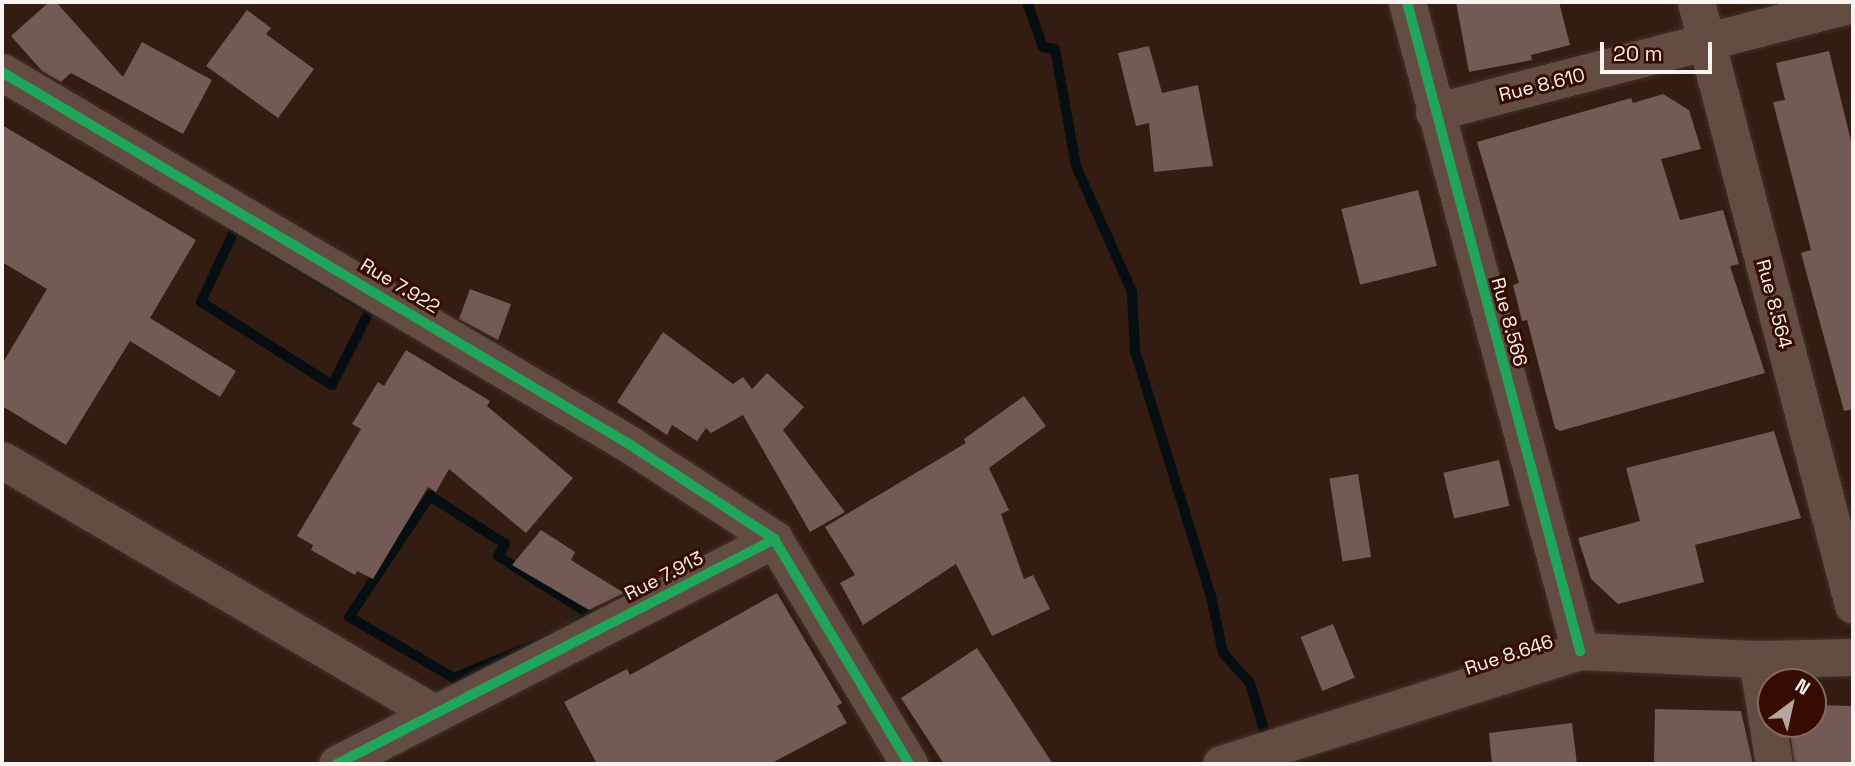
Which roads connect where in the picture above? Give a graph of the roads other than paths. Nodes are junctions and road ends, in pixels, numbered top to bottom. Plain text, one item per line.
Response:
1 (1407, 2) edge
2 (1696, 2) edge
3 (1853, 4) edge
4 (1706, 43) junction
5 (2, 72) edge
6 (1434, 112) junction
7 (2, 460) edge
8 (774, 539) junction
9 (1853, 606) edge
10 (1580, 651) junction
11 (1853, 657) edge
12 (1757, 659) junction
13 (434, 713) junction
14 (337, 764) edge
15 (909, 764) edge
16 (1221, 764) edge
17 (1774, 764) edge

1 - 6 street, Rue 8.566
2 - 4 street, Rue 8.564
3 - 4 street, Rue 8.610
4 - 6 street, Rue 8.610
4 - 9 street, Rue 8.564
5 - 8 street, Rue 7.922
6 - 10 street, Rue 8.566
7 - 13 street
8 - 13 street, Rue 7.913
8 - 15 street
10 - 12 street, Rue 8.646
10 - 16 street, Rue 8.646
11 - 12 street, Rue 8.646
12 - 17 street
13 - 14 street, Rue 7.913

